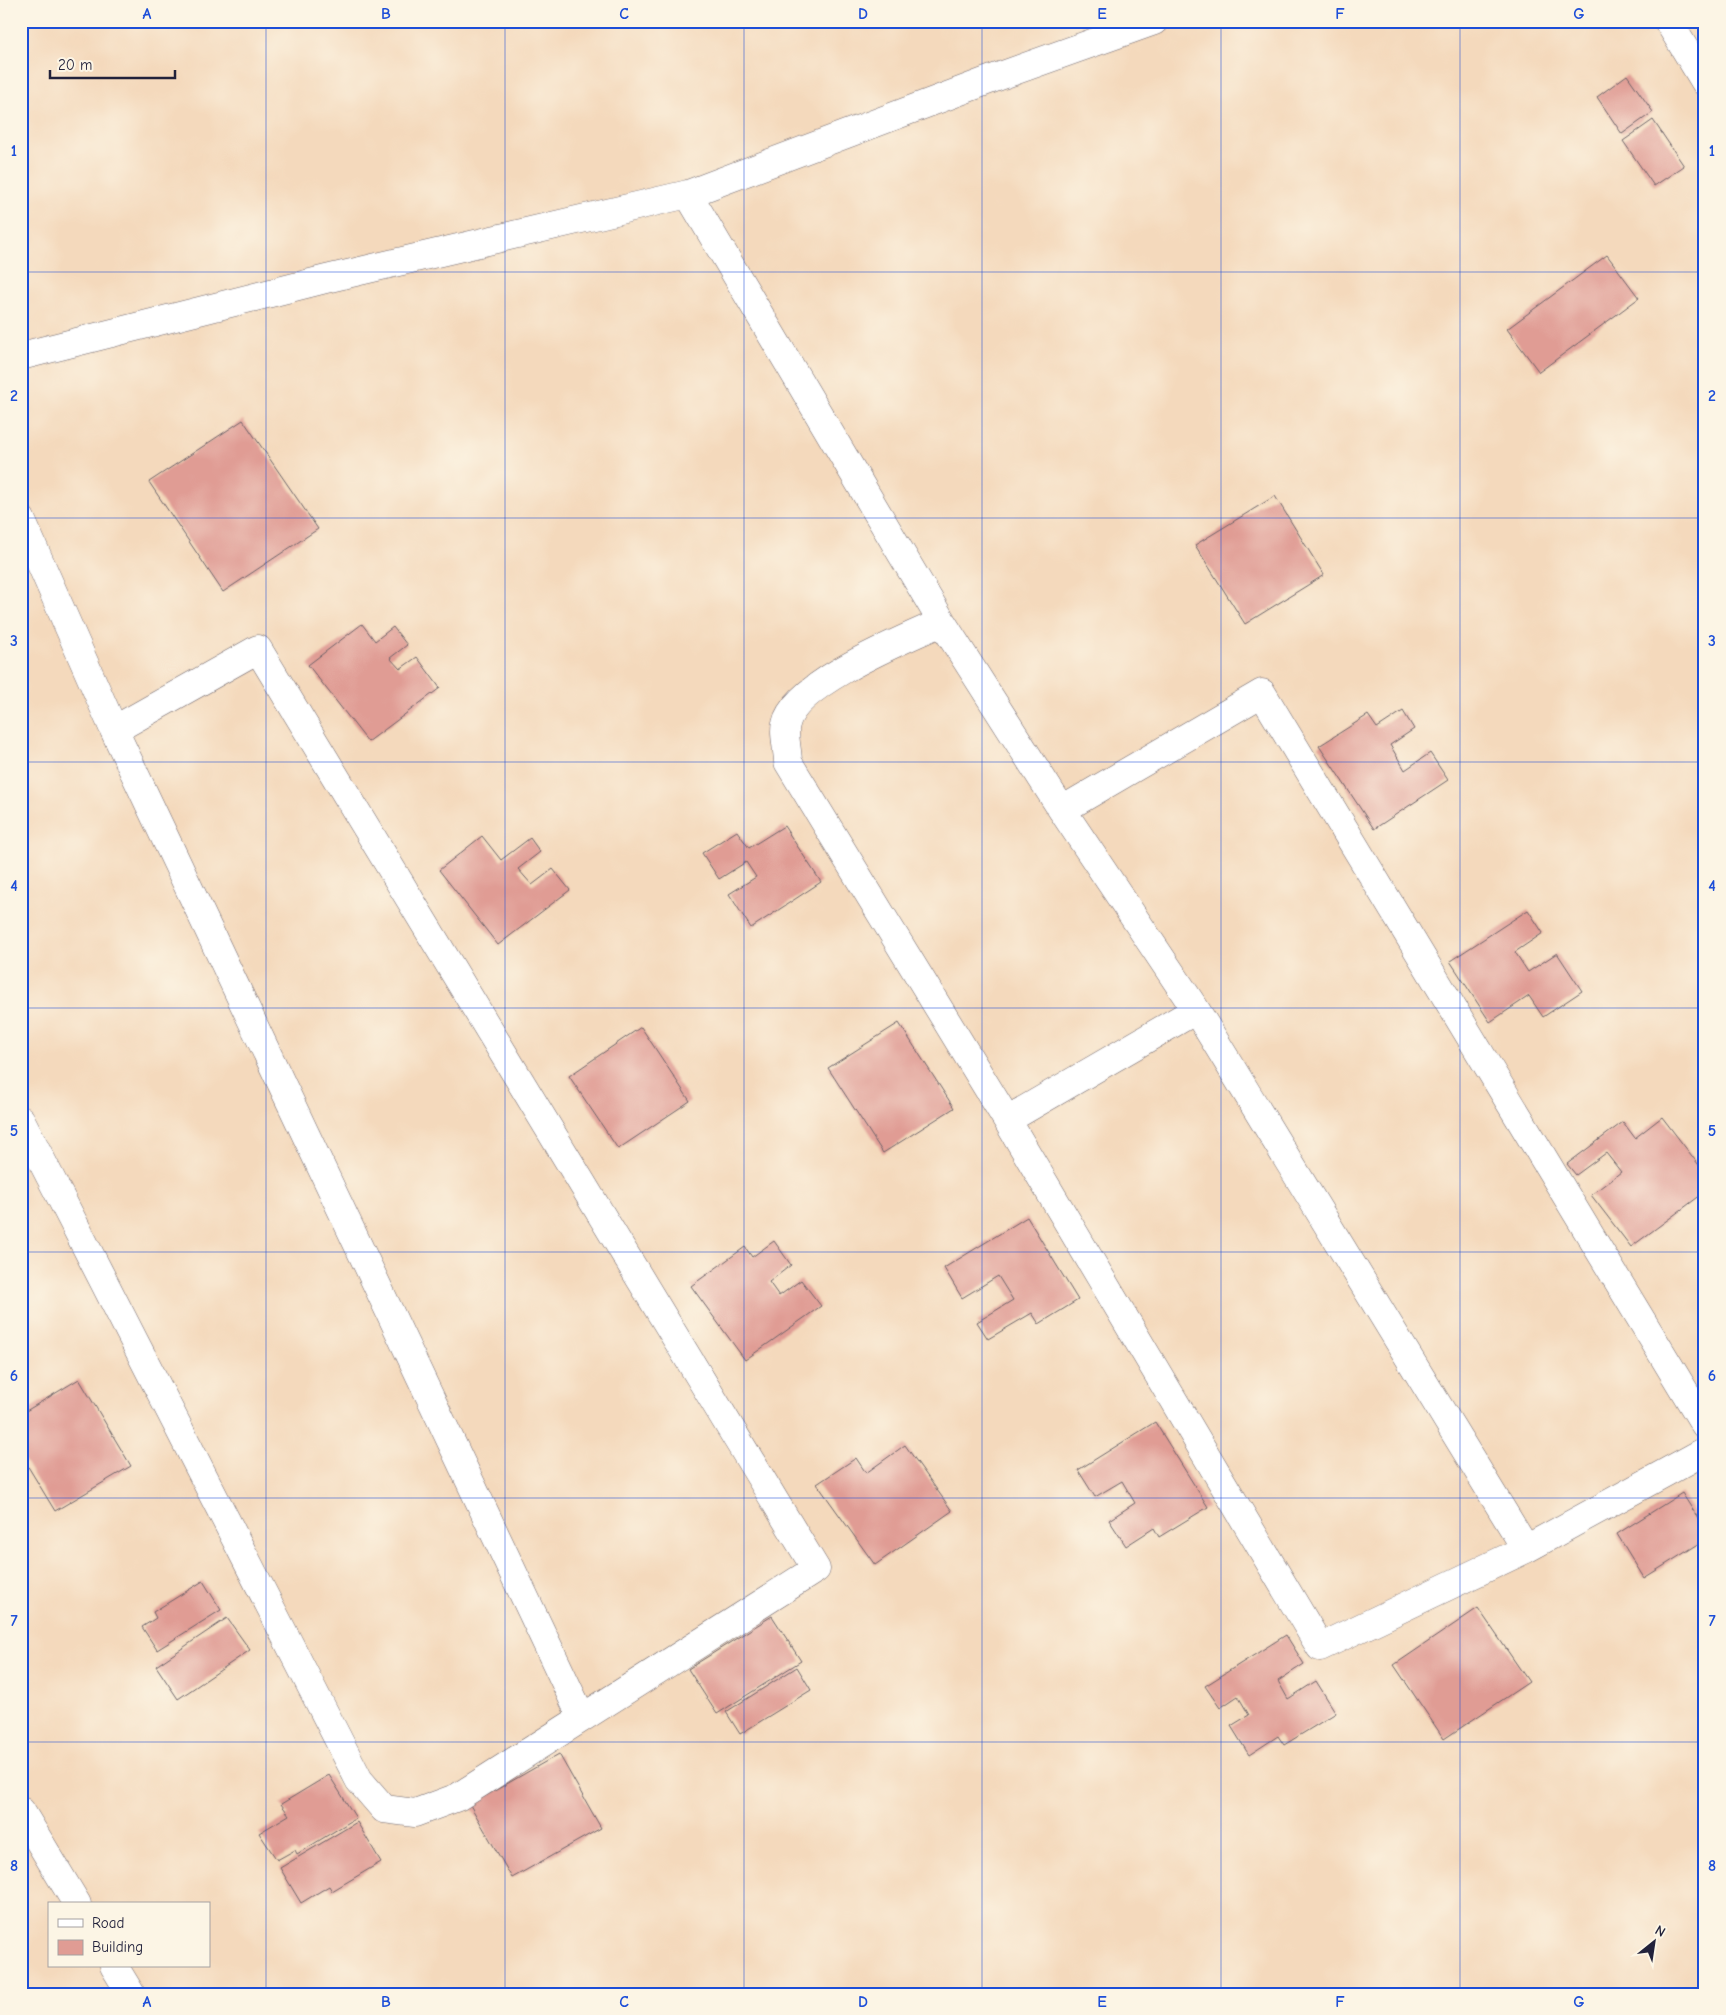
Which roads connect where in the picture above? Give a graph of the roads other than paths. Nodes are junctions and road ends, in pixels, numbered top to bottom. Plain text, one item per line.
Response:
1 (1154, 21) edge
2 (1668, 21) edge
3 (1705, 82) edge
4 (688, 194) junction
5 (21, 356) edge
6 (21, 519) edge
7 (942, 622) junction
8 (114, 730) junction
9 (1062, 810) junction
10 (1196, 1010) junction
11 (21, 1120) edge
12 (1007, 1120) junction
13 (1705, 1425) edge
14 (1705, 1450) edge
15 (1526, 1549) junction
16 (582, 1718) junction
17 (21, 1811) edge
18 (76, 1902) edge
19 (115, 1968) edge
20 (131, 1994) edge

1 - 4 street
2 - 3 street
4 - 5 street
4 - 7 street
6 - 8 street
7 - 9 street
7 - 12 street
8 - 16 street
8 - 16 street
9 - 10 street
9 - 13 street
10 - 12 street
10 - 15 street
11 - 16 street
12 - 15 street
14 - 15 street
17 - 18 street
19 - 20 street

